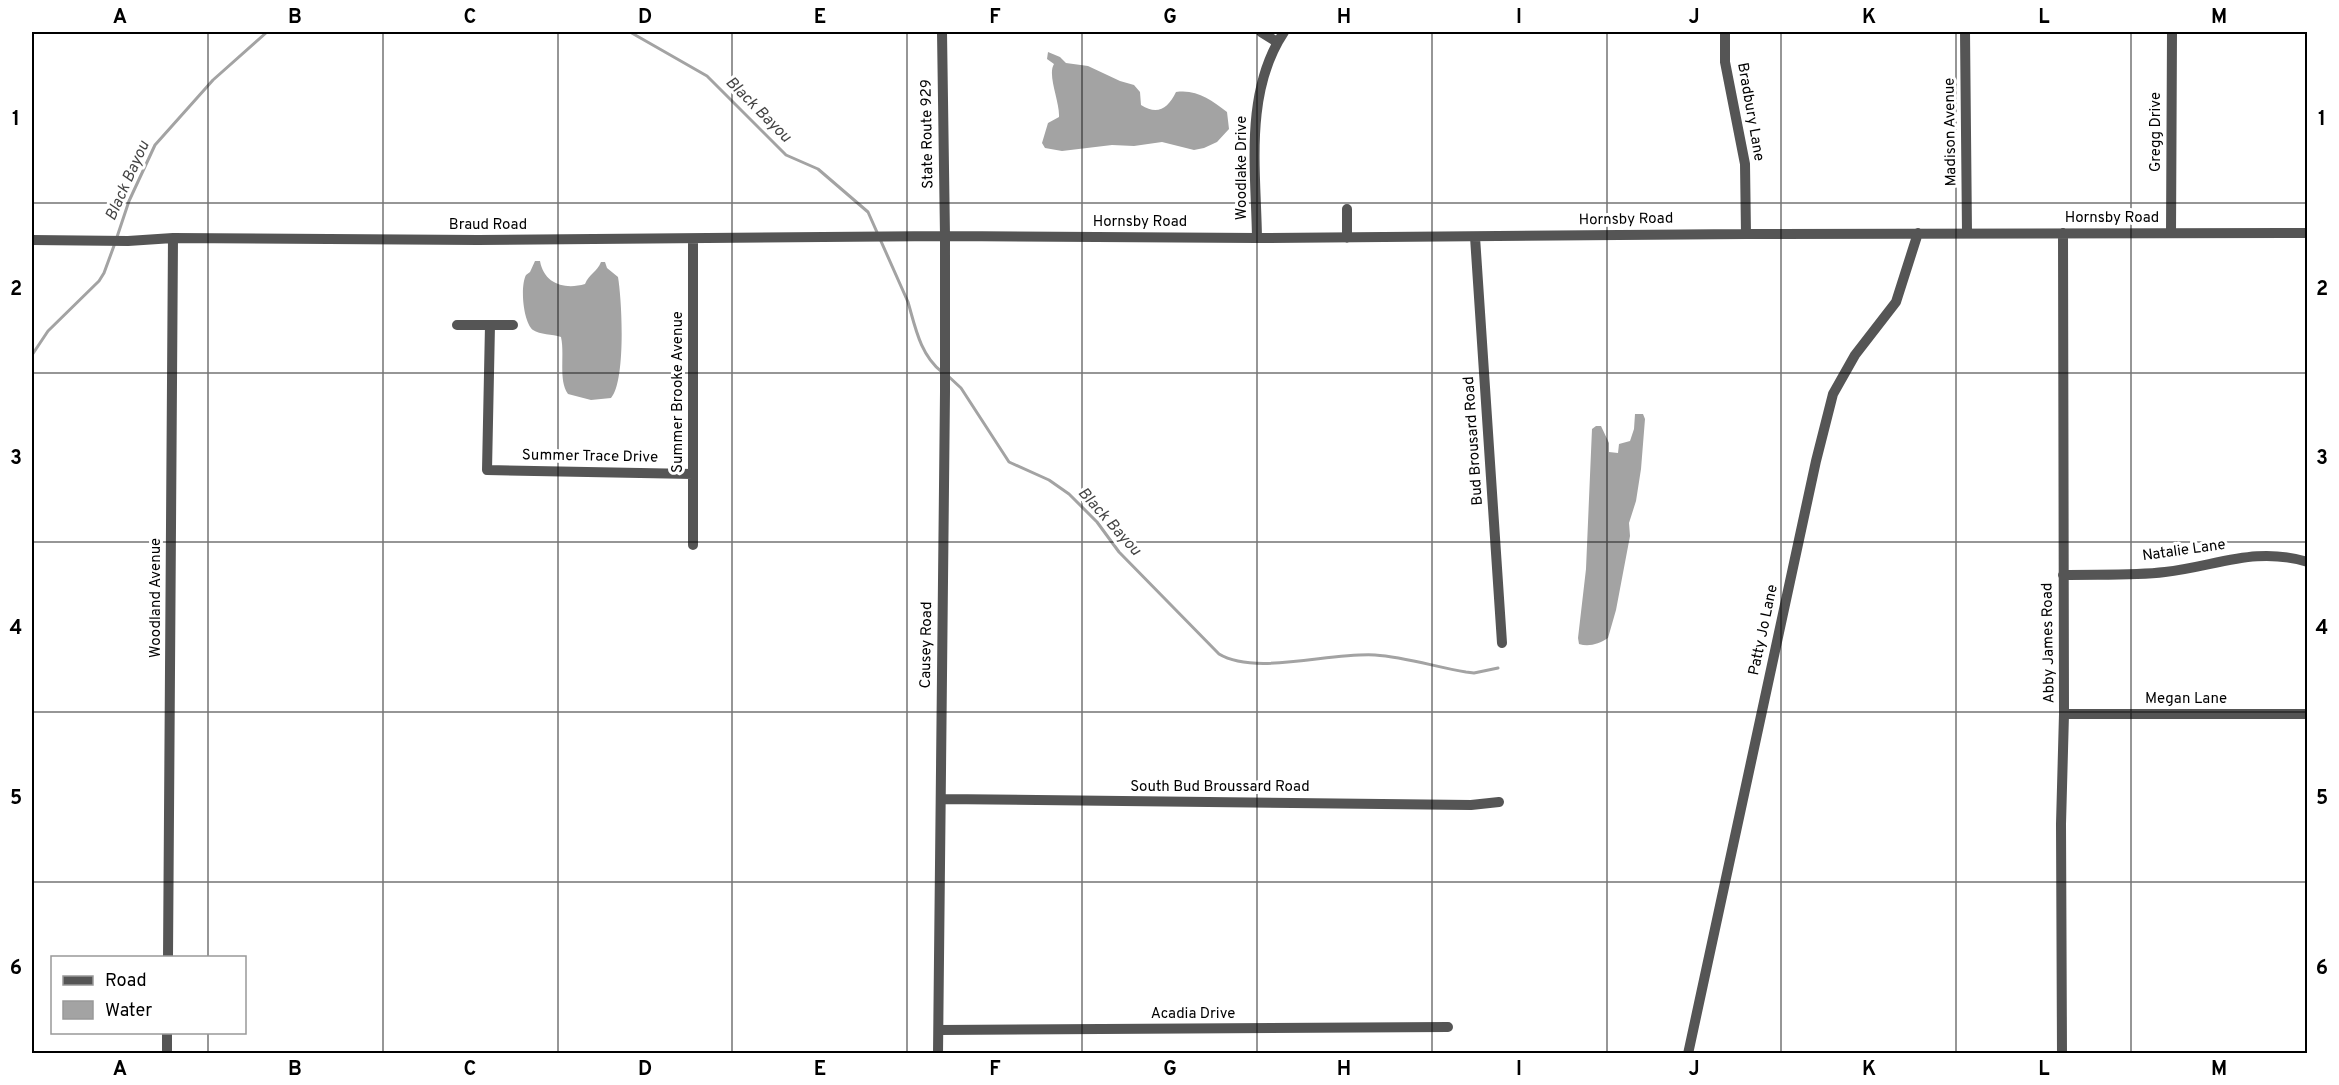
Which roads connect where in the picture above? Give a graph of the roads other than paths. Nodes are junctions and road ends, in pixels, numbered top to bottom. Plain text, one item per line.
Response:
1 (942, 32) edge
2 (1261, 32) edge
3 (1284, 32) edge
4 (1725, 32) edge
5 (1965, 32) edge
6 (2172, 32) edge
7 (1277, 42) junction
8 (1347, 209) dead end
9 (1918, 233) junction
10 (1967, 233) junction
11 (2062, 233) junction
12 (2171, 233) junction
13 (2307, 233) edge
14 (1746, 234) junction
15 (945, 236) junction
16 (1475, 237) junction
17 (173, 238) junction
18 (1257, 238) junction
19 (1347, 238) junction
20 (693, 239) junction
21 (32, 240) edge
22 (457, 325) dead end
23 (490, 325) junction
24 (513, 325) dead end
25 (693, 474) junction
26 (693, 545) dead end
27 (2307, 562) edge
28 (2063, 575) junction
29 (1502, 642) dead end
30 (2064, 714) junction
31 (2307, 714) edge
32 (941, 799) junction
33 (1499, 802) dead end
34 (168, 956) edge
35 (1448, 1028) dead end
36 (939, 1030) junction
37 (167, 1034) edge
38 (167, 1053) edge
39 (938, 1053) edge
40 (1688, 1053) edge
41 (2061, 1053) edge

1 - 15 street, State Route 929
2 - 7 street
3 - 7 street, Woodlake Drive
4 - 14 street, Bradbury Lane
5 - 10 street, Madison Avenue
6 - 12 street, Gregg Drive
7 - 18 street, Woodlake Drive
8 - 19 street
9 - 10 street, Hornsby Road
9 - 14 street, Hornsby Road
9 - 40 street, Patty Jo Lane
10 - 11 street, Hornsby Road
11 - 12 street, Hornsby Road
11 - 28 street, Abby James Road
12 - 13 street, Hornsby Road
14 - 16 street, Hornsby Road
15 - 18 street, Hornsby Road
15 - 20 street, Braud Road
15 - 32 street, Causey Road
16 - 19 street, Hornsby Road
16 - 29 street, Bud Brousard Road
17 - 20 street, Braud Road
17 - 21 street, Braud Road
17 - 34 street, Woodland Avenue
18 - 19 street, Hornsby Road
20 - 25 street, Summer Brooke Avenue
22 - 23 street
23 - 24 street
23 - 25 street, Summer Trace Drive
25 - 26 street, Summer Brooke Avenue
27 - 28 street, Natalie Lane
28 - 30 street, Abby James Road
30 - 31 street, Megan Lane
30 - 41 street, Abby James Road
32 - 33 street, South Bud Broussard Road
32 - 36 street, Causey Road
35 - 36 street, Acadia Drive
36 - 39 street, Causey Road
37 - 38 street

